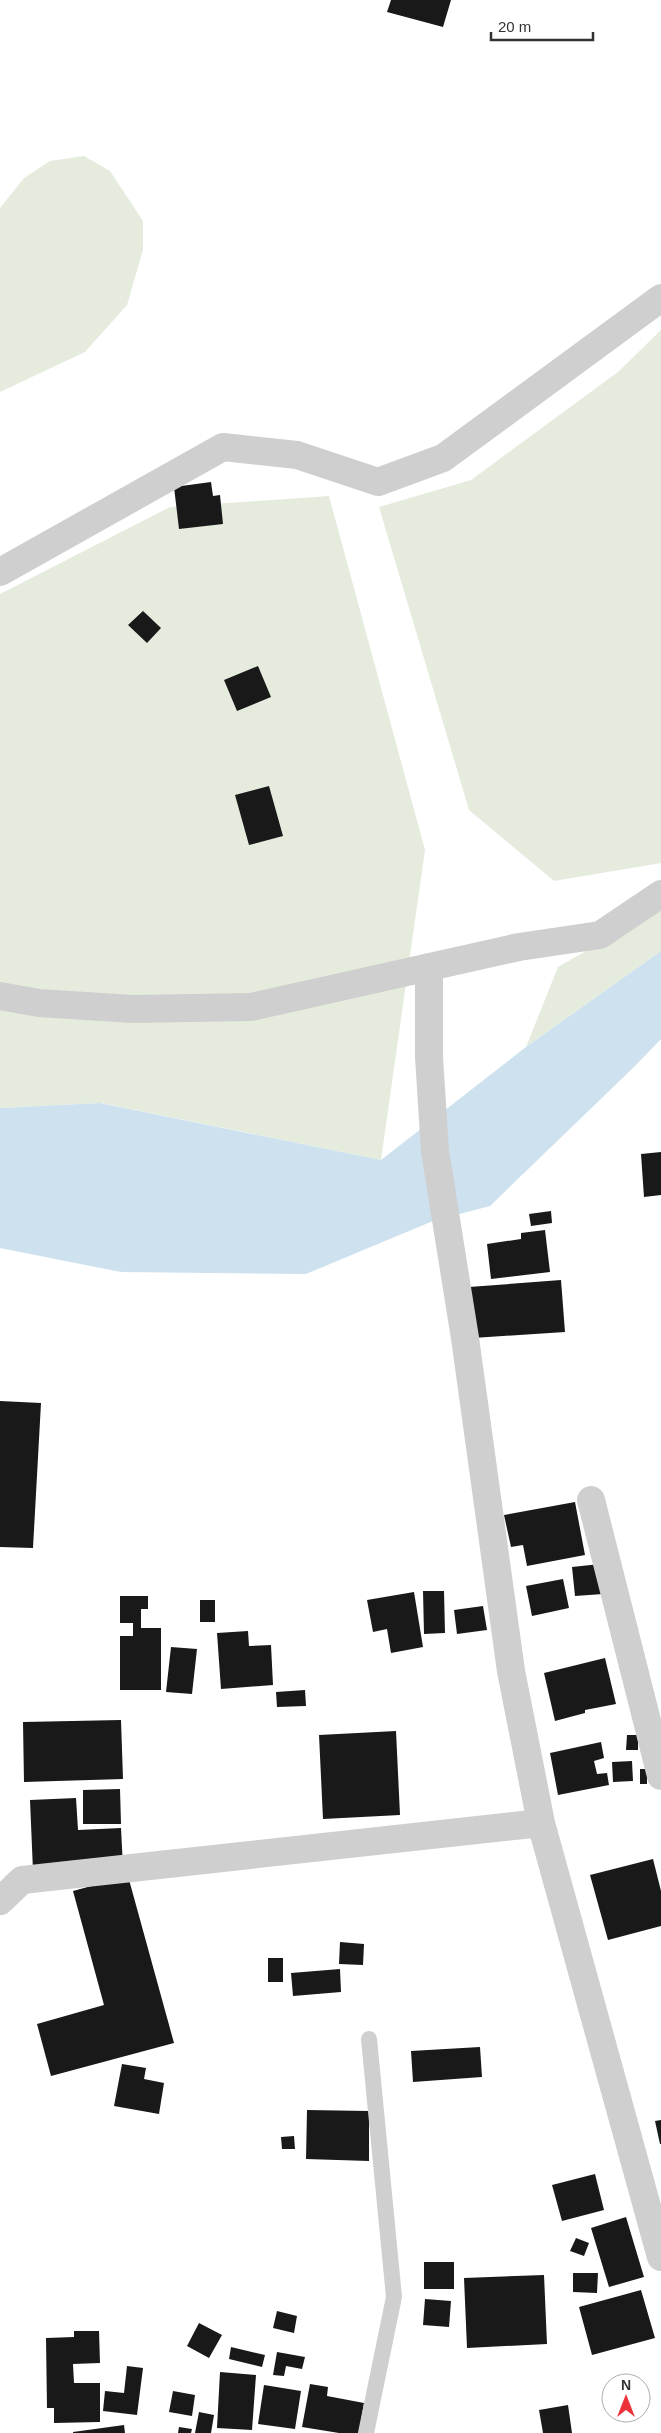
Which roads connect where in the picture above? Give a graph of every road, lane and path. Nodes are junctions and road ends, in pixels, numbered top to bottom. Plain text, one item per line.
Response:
1 (661, 298) edge
2 (0, 572) edge
3 (661, 894) edge
4 (429, 968) junction
5 (0, 996) edge
6 (591, 1500) dead end
7 (661, 1776) edge
8 (541, 1823) junction
9 (0, 1901) edge
10 (370, 2039) dead end
11 (661, 2257) edge
12 (366, 2433) edge

1 - 2 street
3 - 4 street
4 - 5 street
4 - 8 street
6 - 7 street
8 - 9 street
8 - 11 street
10 - 12 lane

